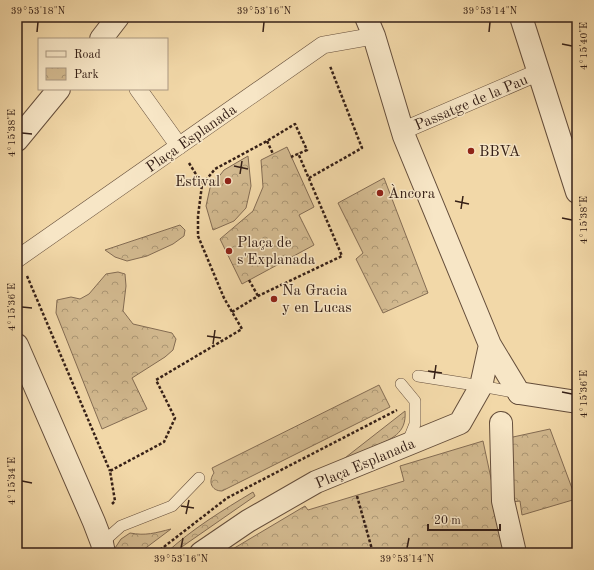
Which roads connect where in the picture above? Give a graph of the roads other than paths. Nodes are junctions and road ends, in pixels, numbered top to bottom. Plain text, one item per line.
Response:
1 (118, 17) edge
2 (521, 17) edge
3 (370, 26) edge
4 (102, 38) edge
5 (539, 72) junction
6 (58, 90) edge
7 (139, 90) edge
8 (402, 131) junction
9 (17, 140) edge
10 (179, 146) junction
11 (577, 192) edge
12 (18, 258) edge
13 (17, 345) edge
14 (490, 345) junction
15 (418, 376) dead end
16 (402, 384) dead end
17 (480, 386) junction
18 (519, 393) junction
19 (577, 402) edge
20 (501, 423) dead end
21 (406, 445) junction
22 (199, 478) dead end
23 (103, 548) edge
24 (201, 553) edge
25 (515, 553) edge

1 - 4 street
2 - 5 street
3 - 8 street, Plaça Esplanada
3 - 10 street, Plaça Esplanada
5 - 8 street, Passatge de la Pau
5 - 11 street
6 - 9 street
7 - 10 street
8 - 14 street, Plaça Esplanada
10 - 12 street, Plaça Esplanada
13 - 23 street
14 - 17 street, Plaça Esplanada
14 - 18 street, Plaça Esplanada
15 - 17 lane
16 - 21 lane
17 - 18 lane
17 - 21 street, Plaça Esplanada
18 - 19 street
20 - 25 street
21 - 24 street, Plaça Esplanada
22 - 23 lane

